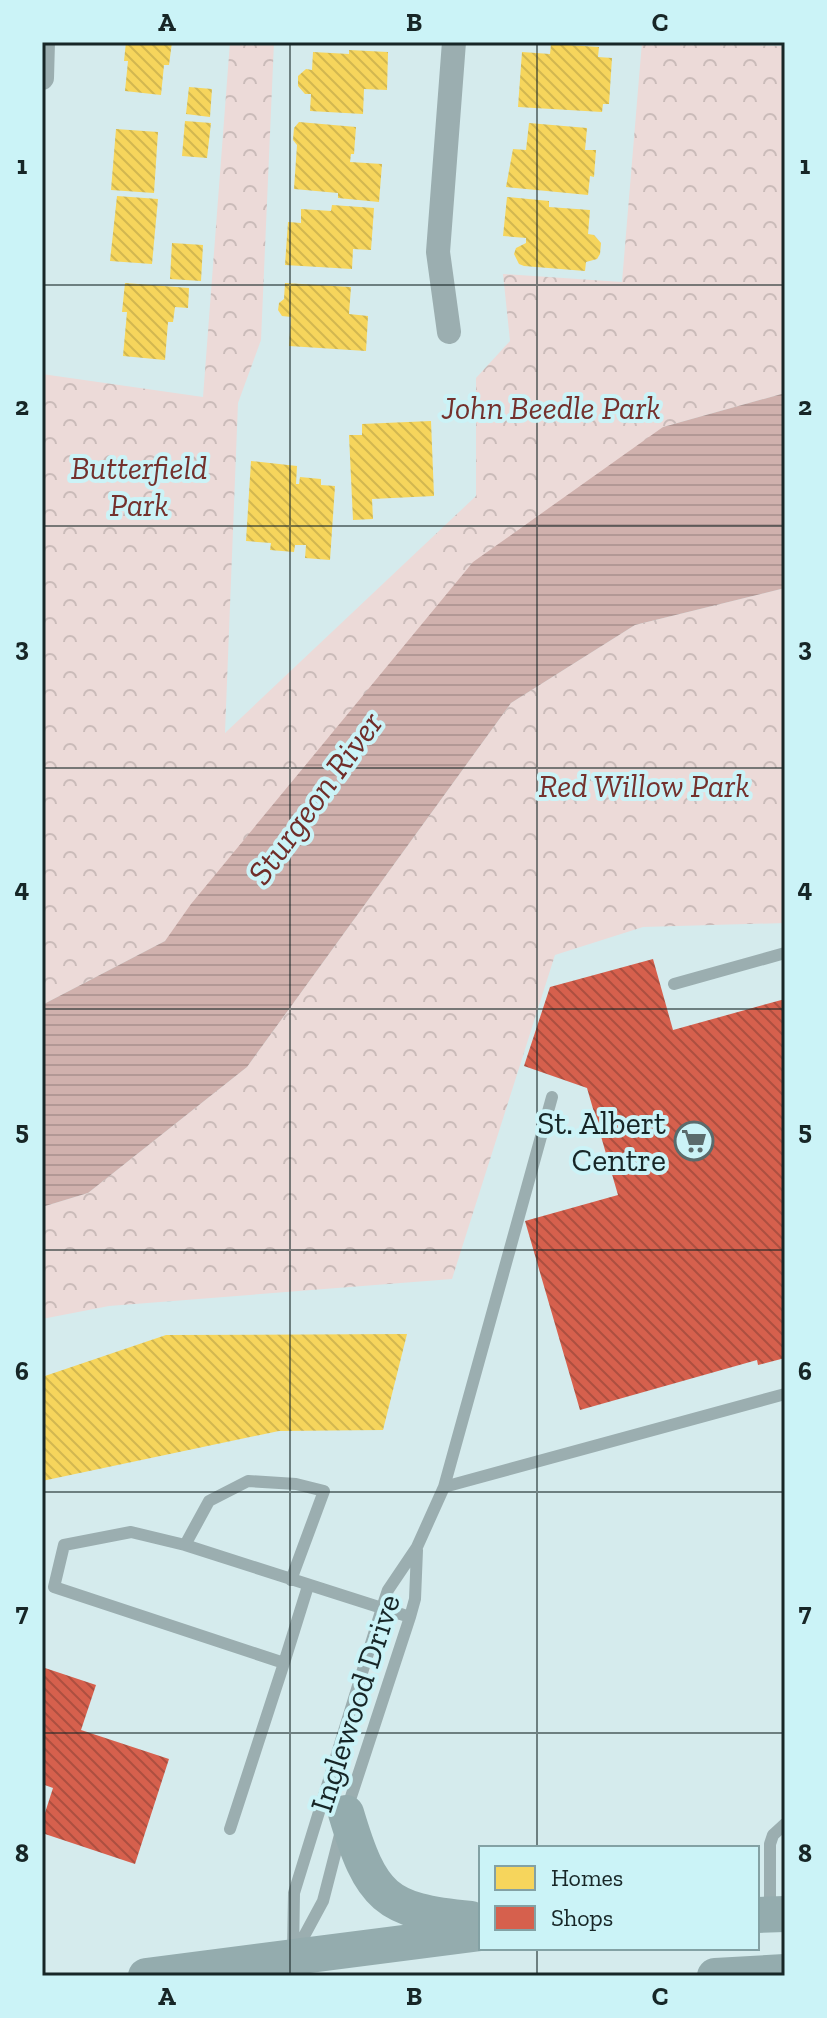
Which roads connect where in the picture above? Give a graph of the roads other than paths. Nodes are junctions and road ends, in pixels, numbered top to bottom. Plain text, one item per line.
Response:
1 (43, 42) edge
2 (454, 42) edge
3 (42, 78) edge
4 (449, 332) dead end
5 (785, 953) edge
6 (674, 984) dead end
7 (552, 1097) dead end
8 (785, 1394) edge
9 (444, 1487) junction
10 (185, 1545) junction
11 (417, 1547) junction
12 (291, 1580) junction
13 (308, 1586) junction
14 (382, 1608) junction
15 (410, 1617) junction
16 (284, 1663) junction
17 (346, 1813) junction
18 (785, 1824) edge
19 (230, 1829) dead end
20 (771, 1914) edge
21 (479, 1920) edge
22 (479, 1933) edge
23 (290, 1966) edge
24 (785, 1972) edge
25 (146, 1976) edge
26 (715, 1976) edge

1 - 3 street
2 - 4 street
5 - 6 lane
7 - 9 lane
8 - 9 lane
9 - 11 lane
10 - 12 lane
10 - 12 lane
10 - 16 lane
11 - 14 lane, Inglewood Drive
11 - 15 lane, Inglewood Drive
12 - 13 lane
13 - 14 lane
13 - 16 lane
14 - 15 lane
14 - 23 lane, Inglewood Drive
15 - 17 lane, Inglewood Drive
16 - 19 lane
17 - 21 main road
17 - 23 lane, Inglewood Drive
18 - 20 lane
22 - 23 main road
23 - 25 main road
24 - 26 main road

